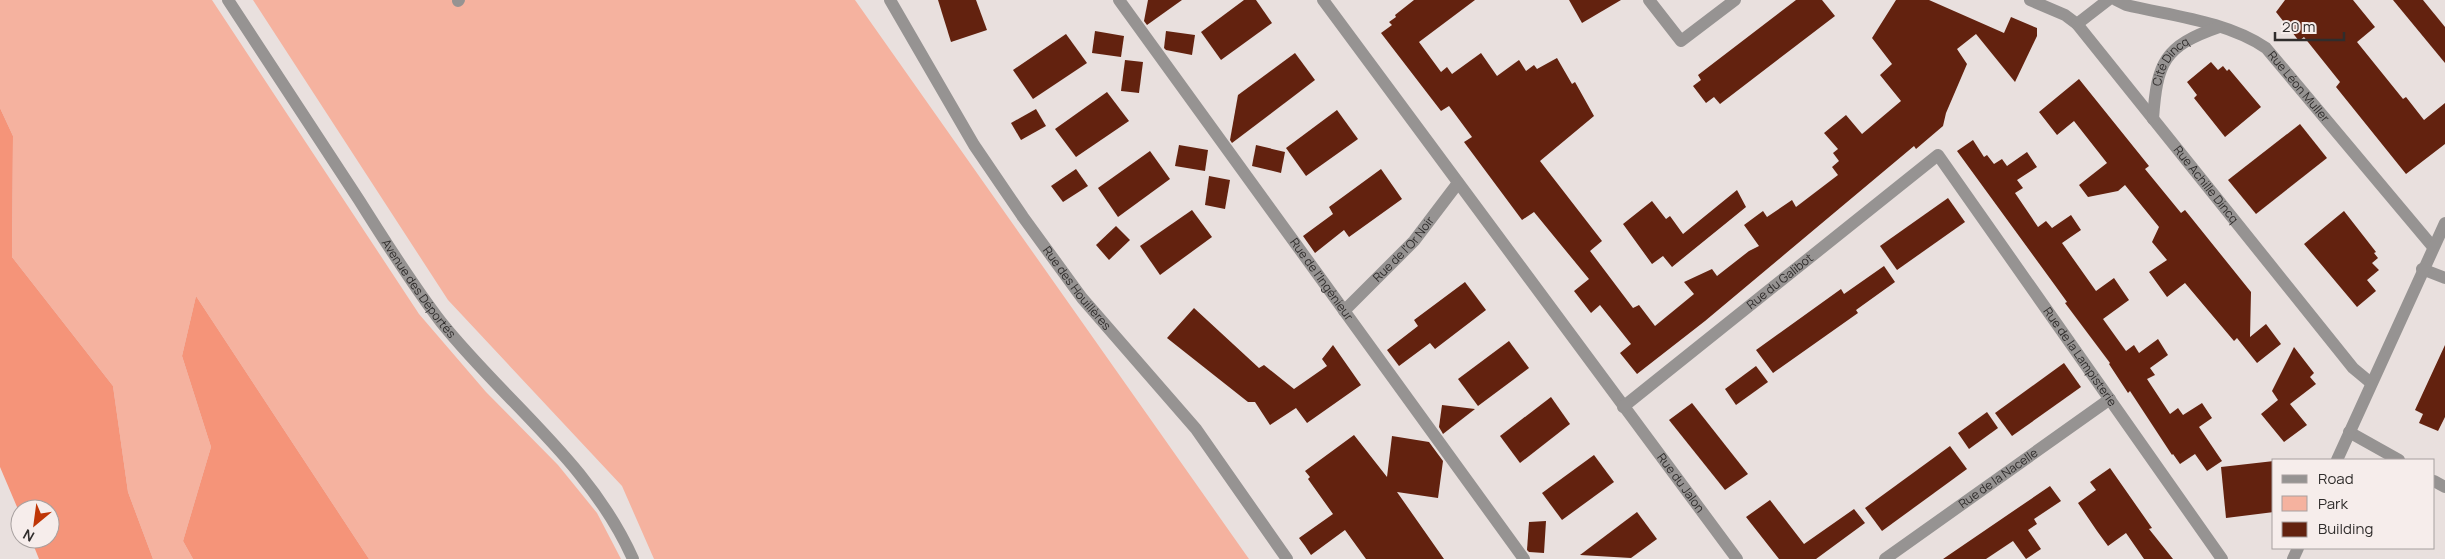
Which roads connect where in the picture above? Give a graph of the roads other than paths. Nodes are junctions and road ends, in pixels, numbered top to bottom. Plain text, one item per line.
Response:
1 (228, 0) edge
2 (890, 0) edge
3 (1118, 0) edge
4 (1323, 0) edge
5 (1649, 0) edge
6 (1735, 0) edge
7 (2030, 0) edge
8 (2108, 0) edge
9 (2116, 0) edge
10 (2077, 24) junction
11 (2219, 27) junction
12 (2153, 119) junction
13 (1938, 155) joint
14 (1458, 183) junction
15 (2445, 223) edge
16 (2433, 247) junction
17 (2422, 269) junction
18 (2445, 278) edge
19 (1344, 311) junction
20 (2371, 383) junction
21 (2110, 399) junction
22 (1623, 408) junction
23 (2349, 432) junction
24 (2337, 459) edge
25 (2397, 459) edge
26 (634, 559) edge
27 (1287, 559) edge
28 (1524, 559) edge
29 (1737, 559) edge
30 (1886, 559) edge
31 (2222, 559) edge

1 - 26 street, Avenue des Déportés
2 - 27 street, Rue des Houillères
3 - 19 street, Rue de l'Ingénieur
4 - 14 street, Rue du Jalon
5 - 6 street
7 - 10 street, Rue Achille Dincq
8 - 10 street
9 - 11 street, Rue Léon Muller
10 - 12 street, Rue Achille Dincq
11 - 12 street, Cité Dincq
11 - 16 street, Rue Léon Muller
12 - 20 street, Rue Achille Dincq
13 - 21 street, Rue de la Lampisterie
13 - 22 street, Rue du Galibot
14 - 19 street, Rue de l'Or Noir
14 - 22 street, Rue du Jalon
15 - 16 street
16 - 17 street
17 - 18 street
17 - 20 street
19 - 28 street, Rue de l'Ingénieur
20 - 23 street
21 - 30 street, Rue de la Nacelle
21 - 31 street, Rue de la Lampisterie
22 - 29 street, Rue du Jalon
23 - 24 street
23 - 25 street

